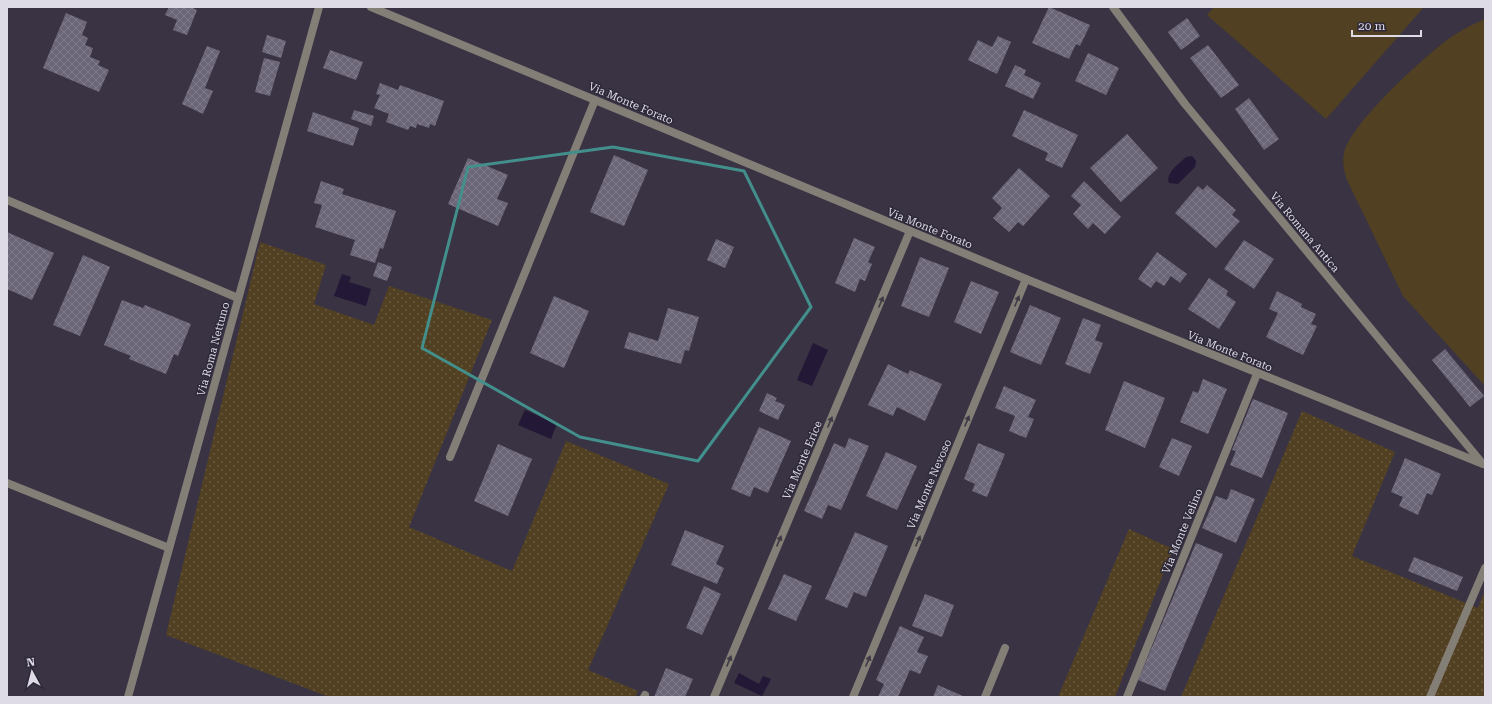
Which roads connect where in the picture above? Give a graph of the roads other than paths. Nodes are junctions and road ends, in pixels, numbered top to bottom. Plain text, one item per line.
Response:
1 (319, 7) edge
2 (371, 7) edge
3 (1112, 8) edge
4 (595, 100) junction
5 (7, 200) edge
6 (910, 232) junction
7 (1026, 279) junction
8 (238, 298) junction
9 (1258, 374) junction
10 (450, 457) dead end
11 (1484, 466) edge
12 (7, 483) edge
13 (169, 548) junction
14 (1485, 568) edge
15 (1005, 648) dead end
16 (128, 697) edge
17 (714, 697) edge
18 (853, 697) edge
19 (985, 697) edge
20 (1127, 697) edge
21 (1430, 697) edge

1 - 8 street, Via Roma Nettuno
2 - 4 street, Via Monte Forato
3 - 11 street, Via Romana Antica
4 - 6 street, Via Monte Forato
4 - 10 street
5 - 8 street
6 - 7 street, Via Monte Forato
17 -> 6 street, Via Monte Erice
7 - 9 street, Via Monte Forato
18 -> 7 street, Via Monte Nevoso
8 - 13 street, Via Roma Nettuno
9 - 11 street, Via Monte Forato
9 - 20 street, Via Monte Velino
12 - 13 street
13 - 16 street, Via Roma Nettuno
14 - 21 street
15 - 19 street

